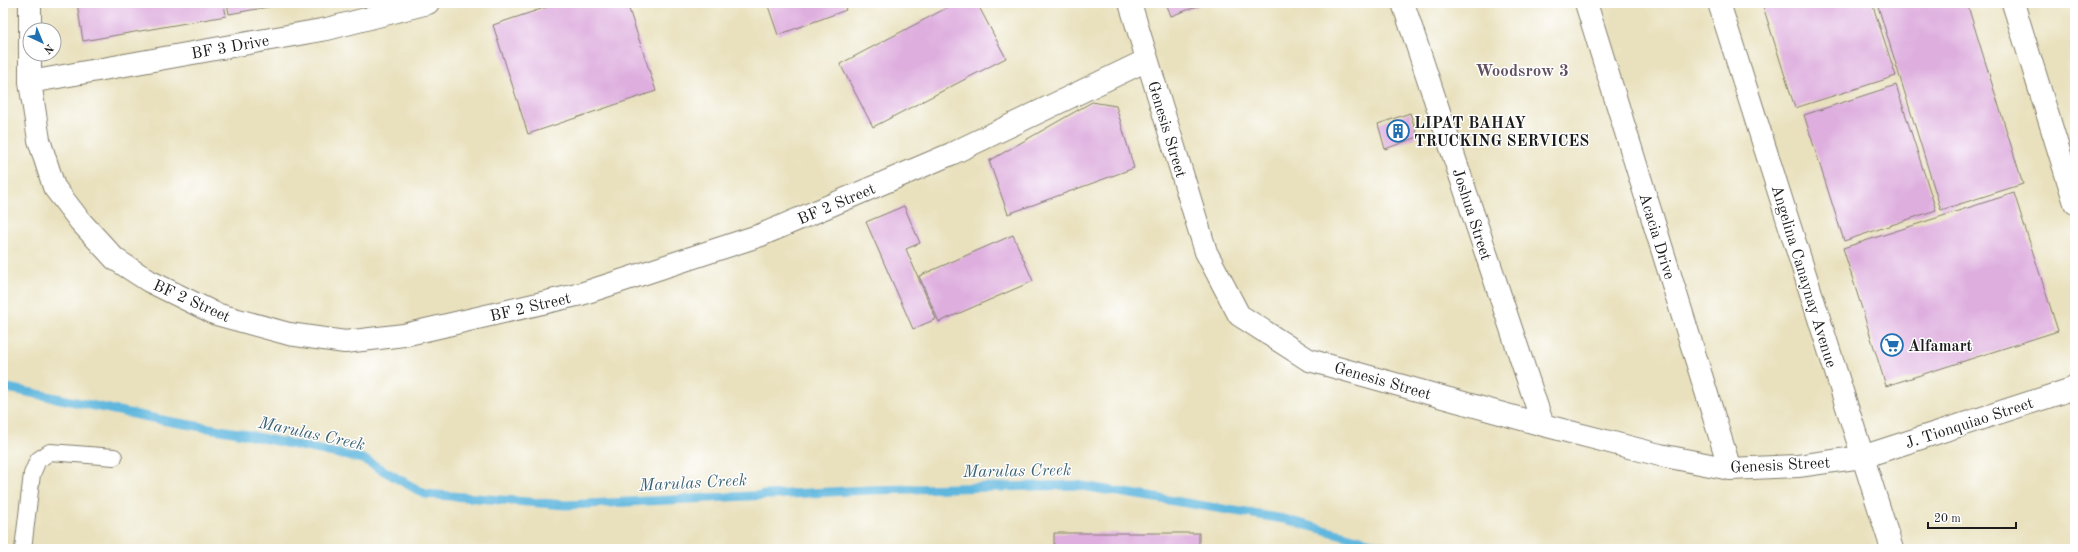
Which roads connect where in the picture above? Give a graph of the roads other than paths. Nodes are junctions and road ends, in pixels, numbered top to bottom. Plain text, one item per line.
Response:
1 (30, 3) edge
2 (428, 3) edge
3 (1130, 3) edge
4 (1403, 3) edge
5 (1586, 3) edge
6 (1720, 3) edge
7 (2013, 3) edge
8 (30, 22) edge
9 (1147, 60) junction
10 (30, 62) edge
11 (30, 82) junction
12 (2075, 203) edge
13 (2075, 386) edge
14 (1543, 425) junction
15 (114, 457) dead end
16 (1862, 457) junction
17 (1730, 469) junction
18 (23, 549) edge
19 (1892, 549) edge

1 - 8 street
2 - 11 street, BF 3 Drive
3 - 9 street, Genesis Street
4 - 14 street, Joshua Street
5 - 17 street, Acacia Drive
6 - 16 street, Angelina Canaynay Avenue
7 - 12 street
9 - 11 street, BF 2 Street
9 - 14 street, Genesis Street
10 - 11 street, BF 2 Street
13 - 16 street, J. Tionquiao Street
14 - 17 street, Genesis Street
15 - 18 lane
16 - 17 street, Genesis Street
16 - 19 street, Angelina Canaynay Avenue

